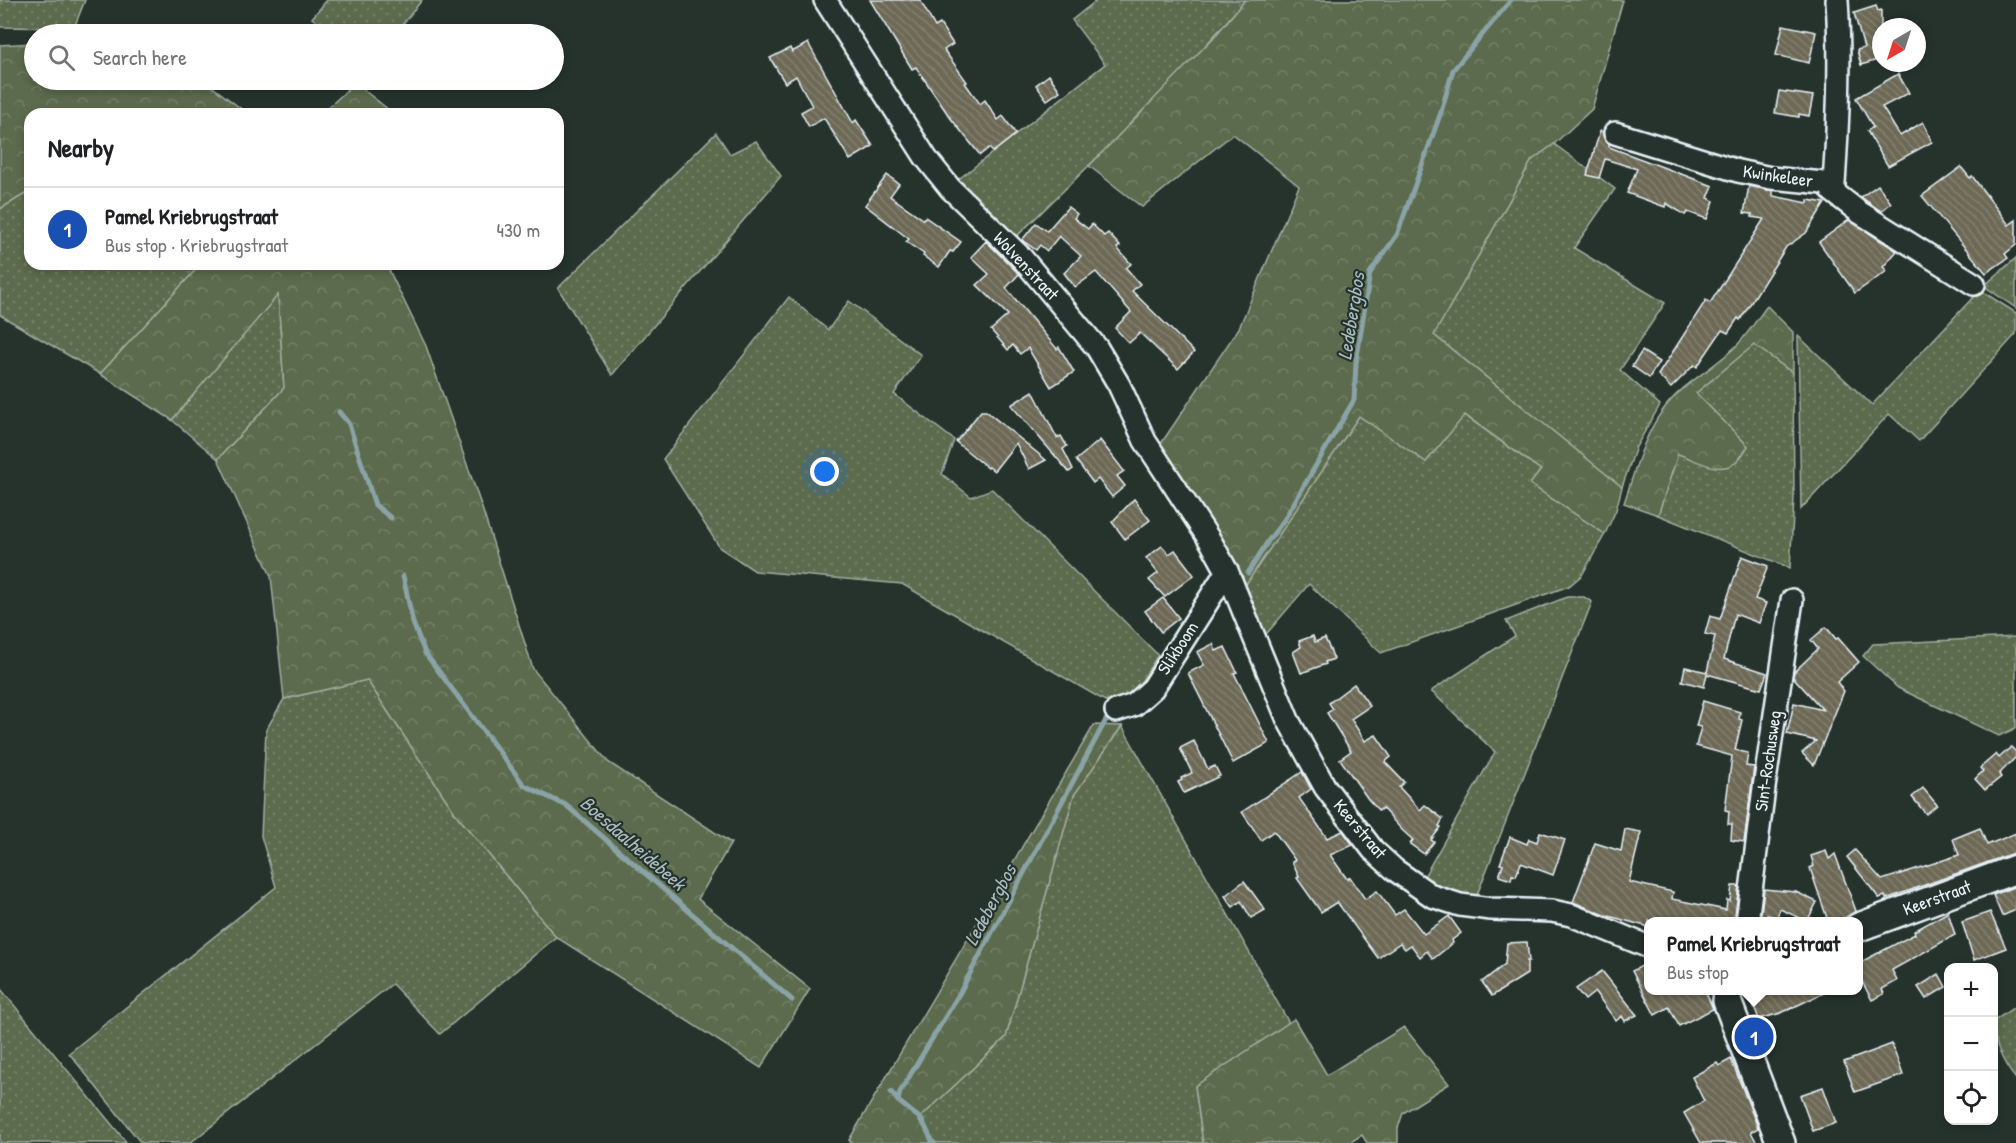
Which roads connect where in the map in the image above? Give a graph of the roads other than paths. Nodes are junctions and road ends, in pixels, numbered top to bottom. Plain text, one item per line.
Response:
1 (825, 0) edge
2 (1837, 0) edge
3 (1615, 133) dead end
4 (1832, 191) dead end
5 (1974, 284) dead end
6 (1211, 542) joint
7 (1227, 571) junction
8 (1792, 600) dead end
9 (1116, 711) dead end
10 (2016, 869) edge
11 (1748, 917) edge
12 (1863, 926) edge
13 (1644, 945) edge
14 (1728, 995) edge
15 (1781, 1143) edge

1 - 6 street, Wolvenstraat
2 - 3 street, Kwinkeleer
4 - 5 street, Kwinkeleer
6 - 7 street, Keerstraat
7 - 9 street, Slikboom
7 - 13 street, Keerstraat
8 - 11 street, Sint-Rochusweg
10 - 12 main road, Keerstraat
14 - 15 main road

